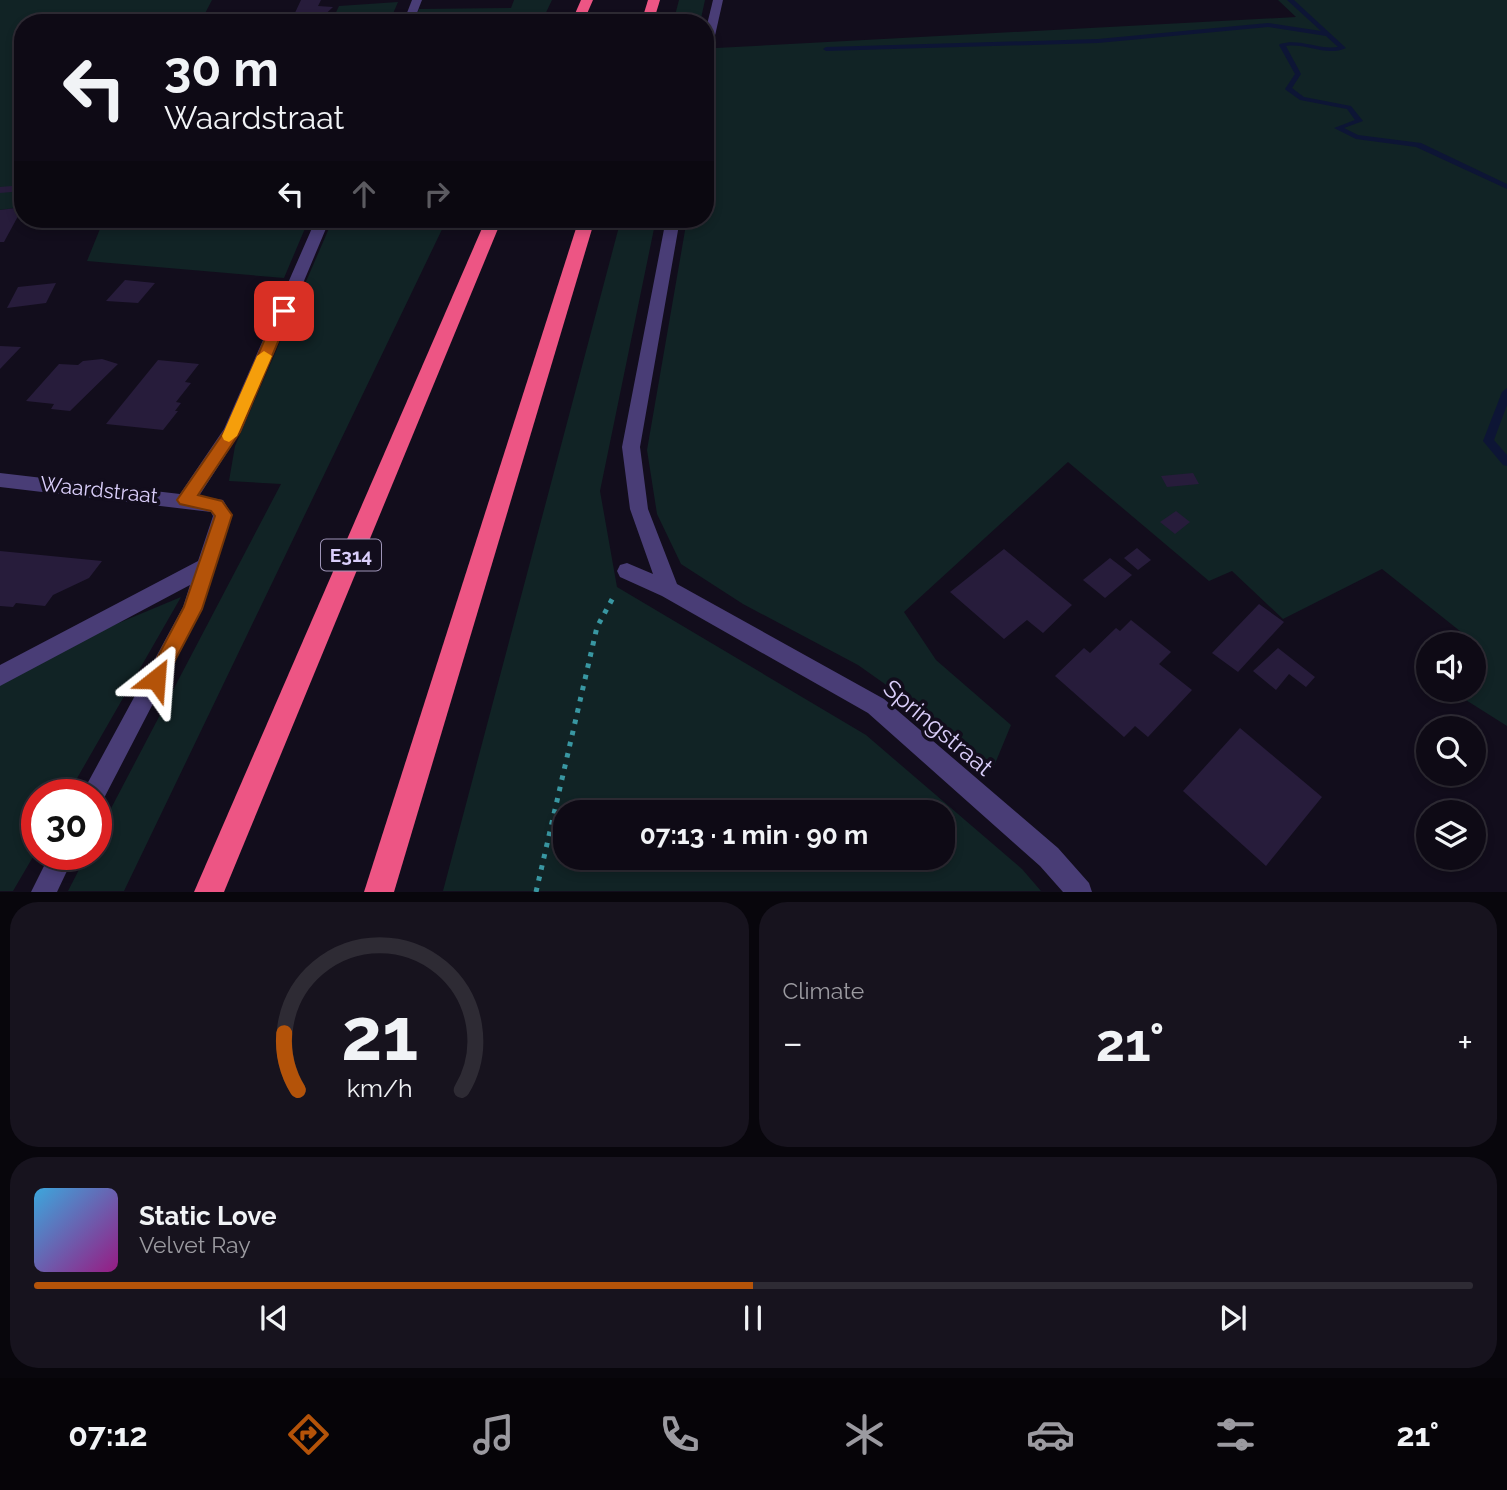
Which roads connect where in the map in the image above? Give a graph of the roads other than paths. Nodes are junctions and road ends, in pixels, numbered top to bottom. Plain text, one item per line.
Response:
1 (718, 0) edge
2 (714, 18) edge
3 (319, 228) edge
4 (490, 228) edge
5 (584, 228) edge
6 (671, 228) edge
7 (0, 480) edge
8 (186, 500) junction
9 (207, 566) junction
10 (627, 571) road end
11 (669, 590) junction
12 (0, 676) edge
13 (102, 779) edge
14 (54, 870) edge
15 (43, 891) edge
16 (209, 891) edge
17 (379, 891) edge
18 (1080, 891) edge

1 - 2 street
3 - 8 street
4 - 16 highway, E314
5 - 17 highway
6 - 11 street
7 - 8 street, Waardstraat
8 - 9 street, Waardstraat
9 - 12 street
9 - 13 street, Waardstraat
10 - 11 street, Springstraat
11 - 18 street, Springstraat
14 - 15 street

